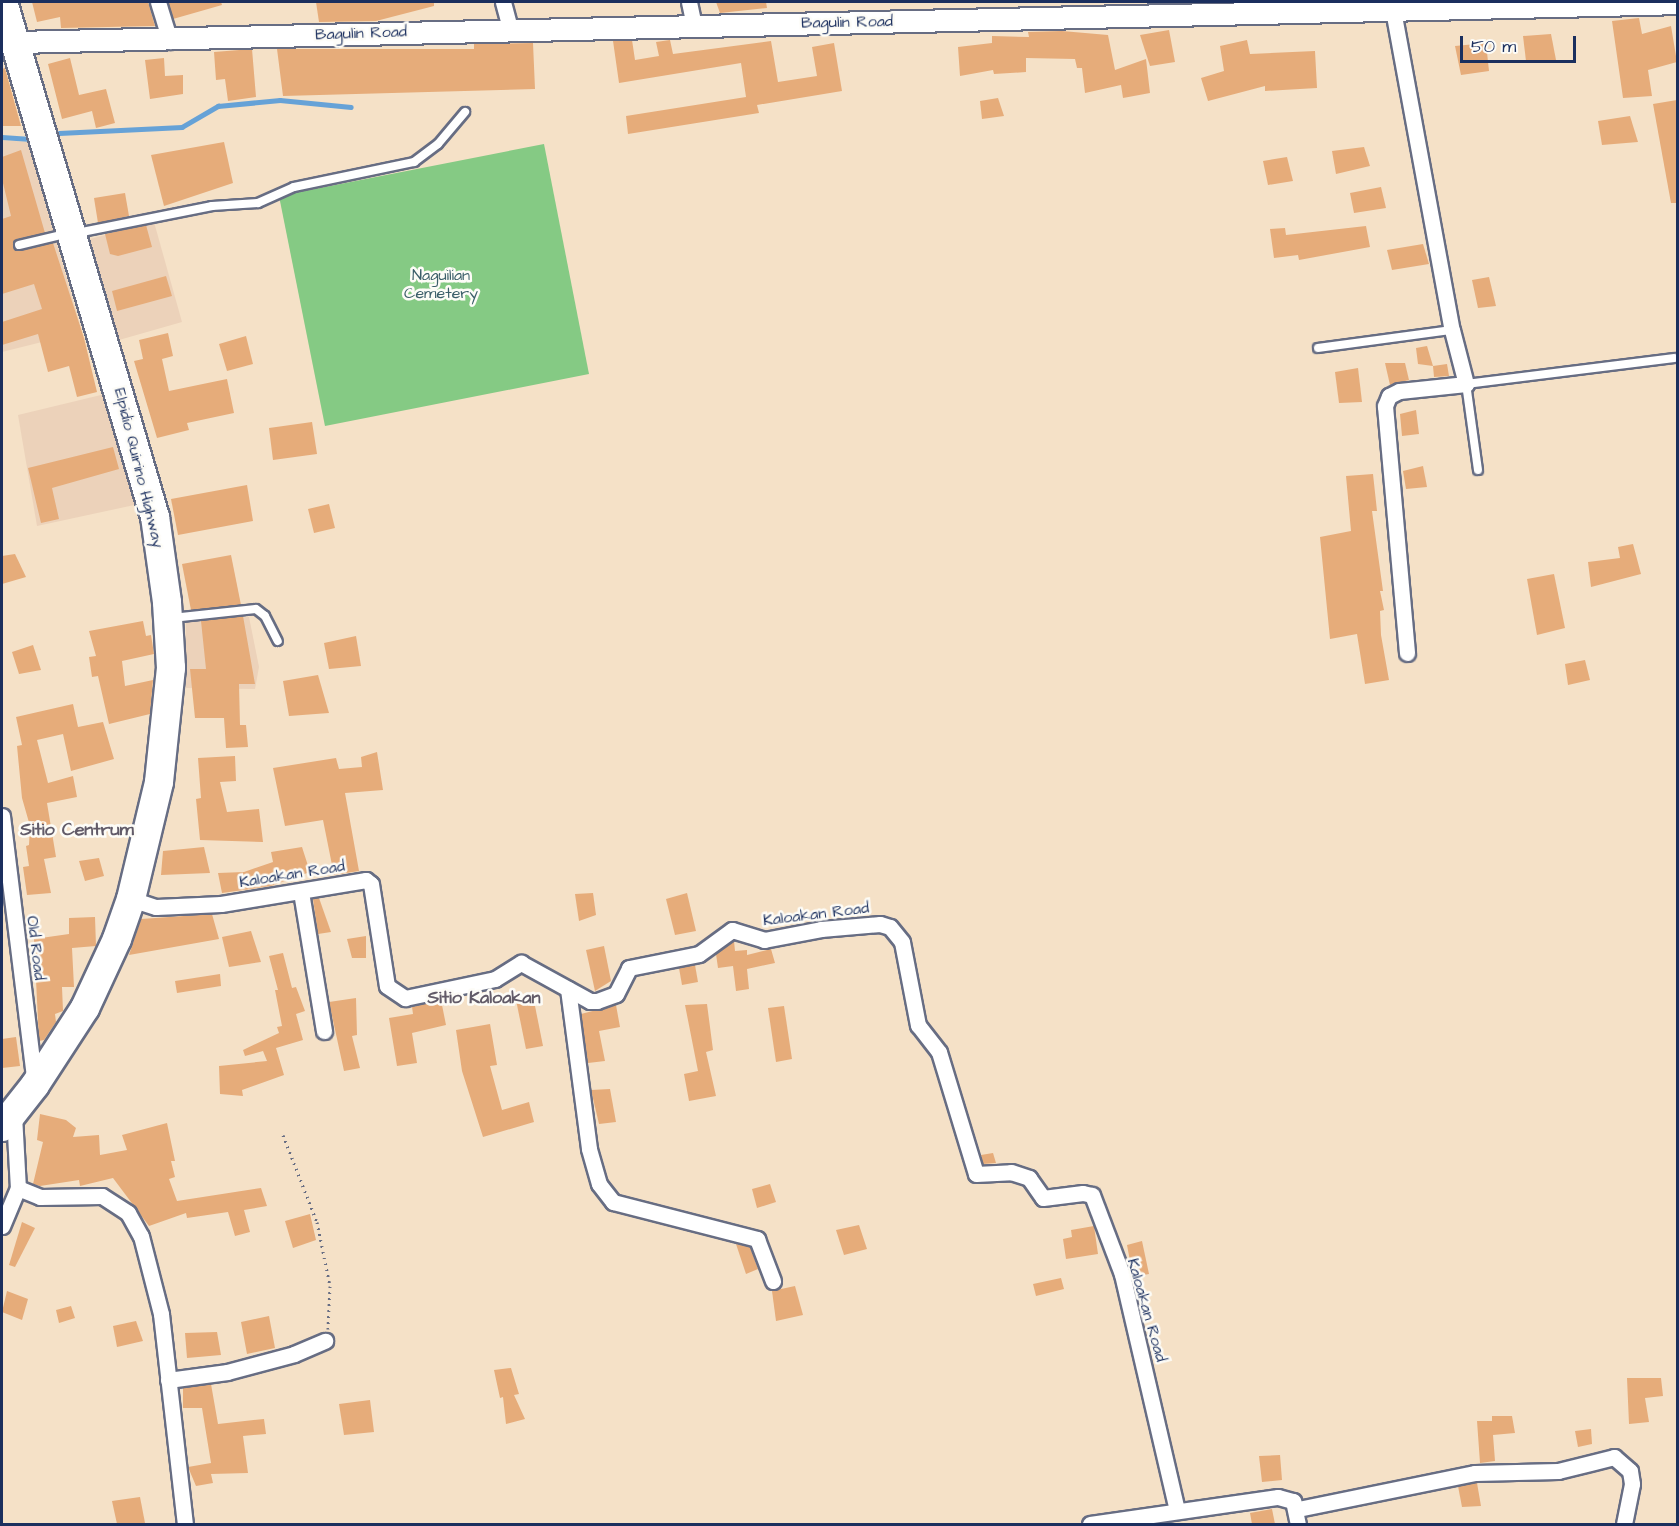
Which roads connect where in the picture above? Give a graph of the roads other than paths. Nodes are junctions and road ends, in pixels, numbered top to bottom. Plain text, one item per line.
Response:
1 (3, 2) edge
2 (158, 2) edge
3 (503, 2) edge
4 (689, 2) edge
5 (1673, 2) edge
6 (1580, 3) edge
7 (1166, 8) edge
8 (1393, 10) junction
9 (694, 26) junction
10 (510, 28) junction
11 (170, 41) junction
12 (16, 42) junction
13 (465, 112) dead end
14 (73, 233) junction
15 (19, 245) dead end
16 (1452, 330) junction
17 (1318, 348) dead end
18 (1674, 358) dead end
19 (1466, 384) junction
20 (1478, 470) dead end
21 (168, 619) junction
22 (278, 641) dead end
23 (1407, 653) dead end
24 (2, 816) edge
25 (301, 892) junction
26 (131, 900) junction
27 (568, 988) junction
28 (324, 1030) dead end
29 (35, 1085) junction
30 (8, 1119) edge
31 (18, 1188) junction
32 (2, 1226) edge
33 (773, 1281) dead end
34 (325, 1341) road end
35 (168, 1380) junction
36 (1177, 1511) junction
37 (1298, 1517) edge
38 (185, 1524) edge
39 (1090, 1524) edge
40 (1624, 1524) edge

1 - 12 highway, Elpidio Quirino Highway
2 - 11 street
3 - 10 street
4 - 9 street
5 - 6 main road, Bagulin Road
6 - 8 main road, Bagulin Road
7 - 8 main road, Bagulin Road
7 - 9 main road, Bagulin Road
8 - 16 street
9 - 10 main road, Bagulin Road
10 - 11 main road, Bagulin Road
11 - 12 main road, Bagulin Road
12 - 14 highway, Elpidio Quirino Highway
13 - 14 lane
14 - 15 lane
14 - 21 highway, Elpidio Quirino Highway
16 - 17 lane
16 - 19 street
18 - 19 lane
19 - 20 lane
19 - 23 street
21 - 22 lane
21 - 26 highway, Elpidio Quirino Highway
24 - 29 street, Old Road
25 - 26 street, Kaloakan Road
25 - 27 street, Kaloakan Road
25 - 28 street
26 - 29 highway, Elpidio Quirino Highway
27 - 33 street
27 - 36 street, Kaloakan Road
29 - 30 highway, Elpidio Quirino Highway
30 - 31 street
31 - 32 street
31 - 35 street
34 - 35 street
35 - 38 street
36 - 37 street
36 - 39 street
37 - 40 street

